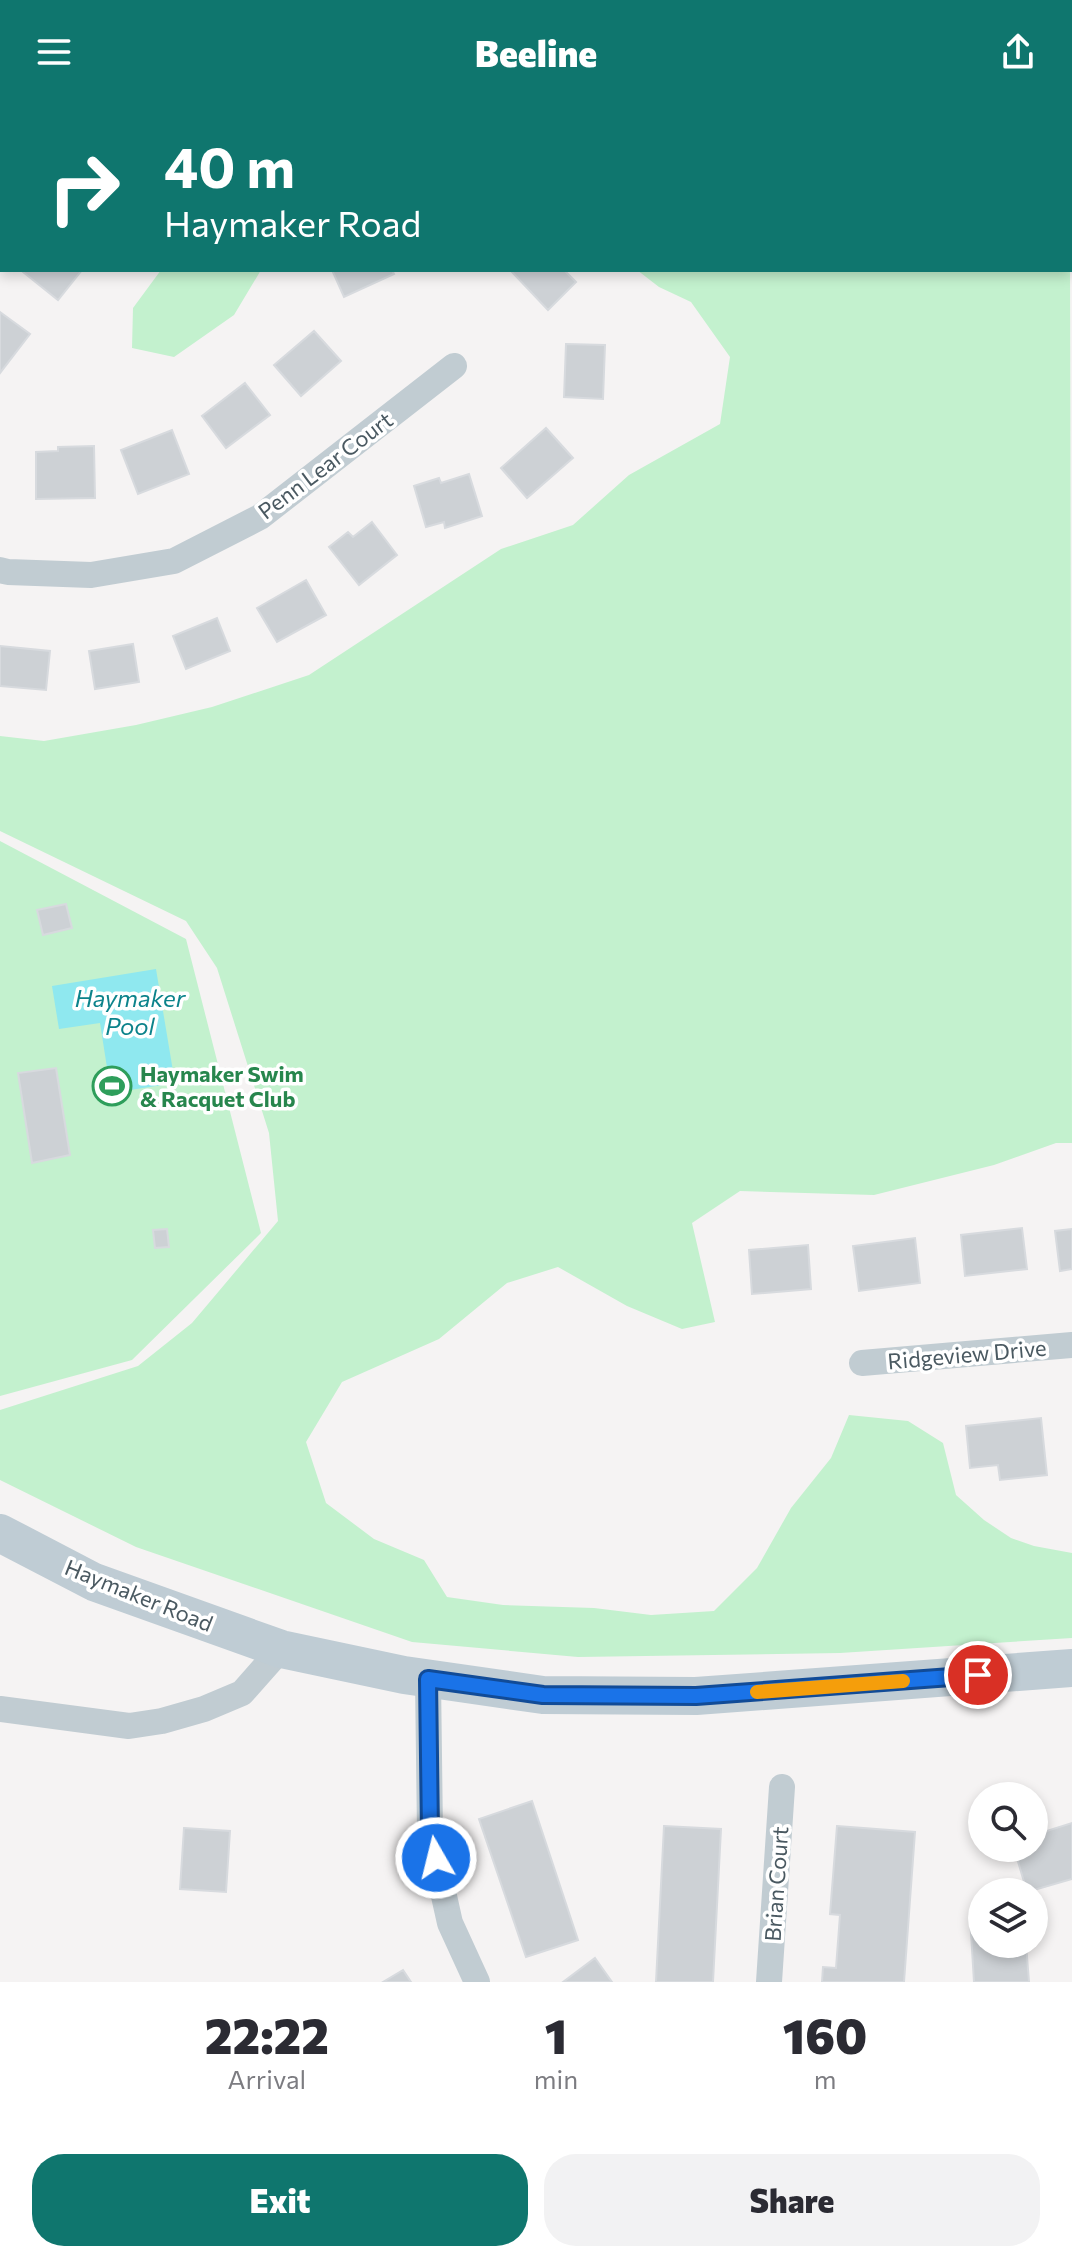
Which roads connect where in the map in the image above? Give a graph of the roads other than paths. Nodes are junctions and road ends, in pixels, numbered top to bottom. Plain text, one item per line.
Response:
1 (454, 366) dead end
2 (0, 570) edge
3 (1072, 1345) edge
4 (862, 1363) dead end
5 (0, 1533) edge
6 (281, 1649) junction
7 (1072, 1668) edge
8 (428, 1679) junction
9 (0, 1709) edge
10 (782, 1787) dead end
11 (477, 1982) edge
12 (769, 1982) edge

1 - 2 street, Penn Lear Court
3 - 4 street, Ridgeview Drive
5 - 6 main road, Haymaker Road
6 - 8 main road, Haymaker Road
6 - 9 street
7 - 8 main road, Haymaker Road
8 - 11 street
10 - 12 street, Brian Court

